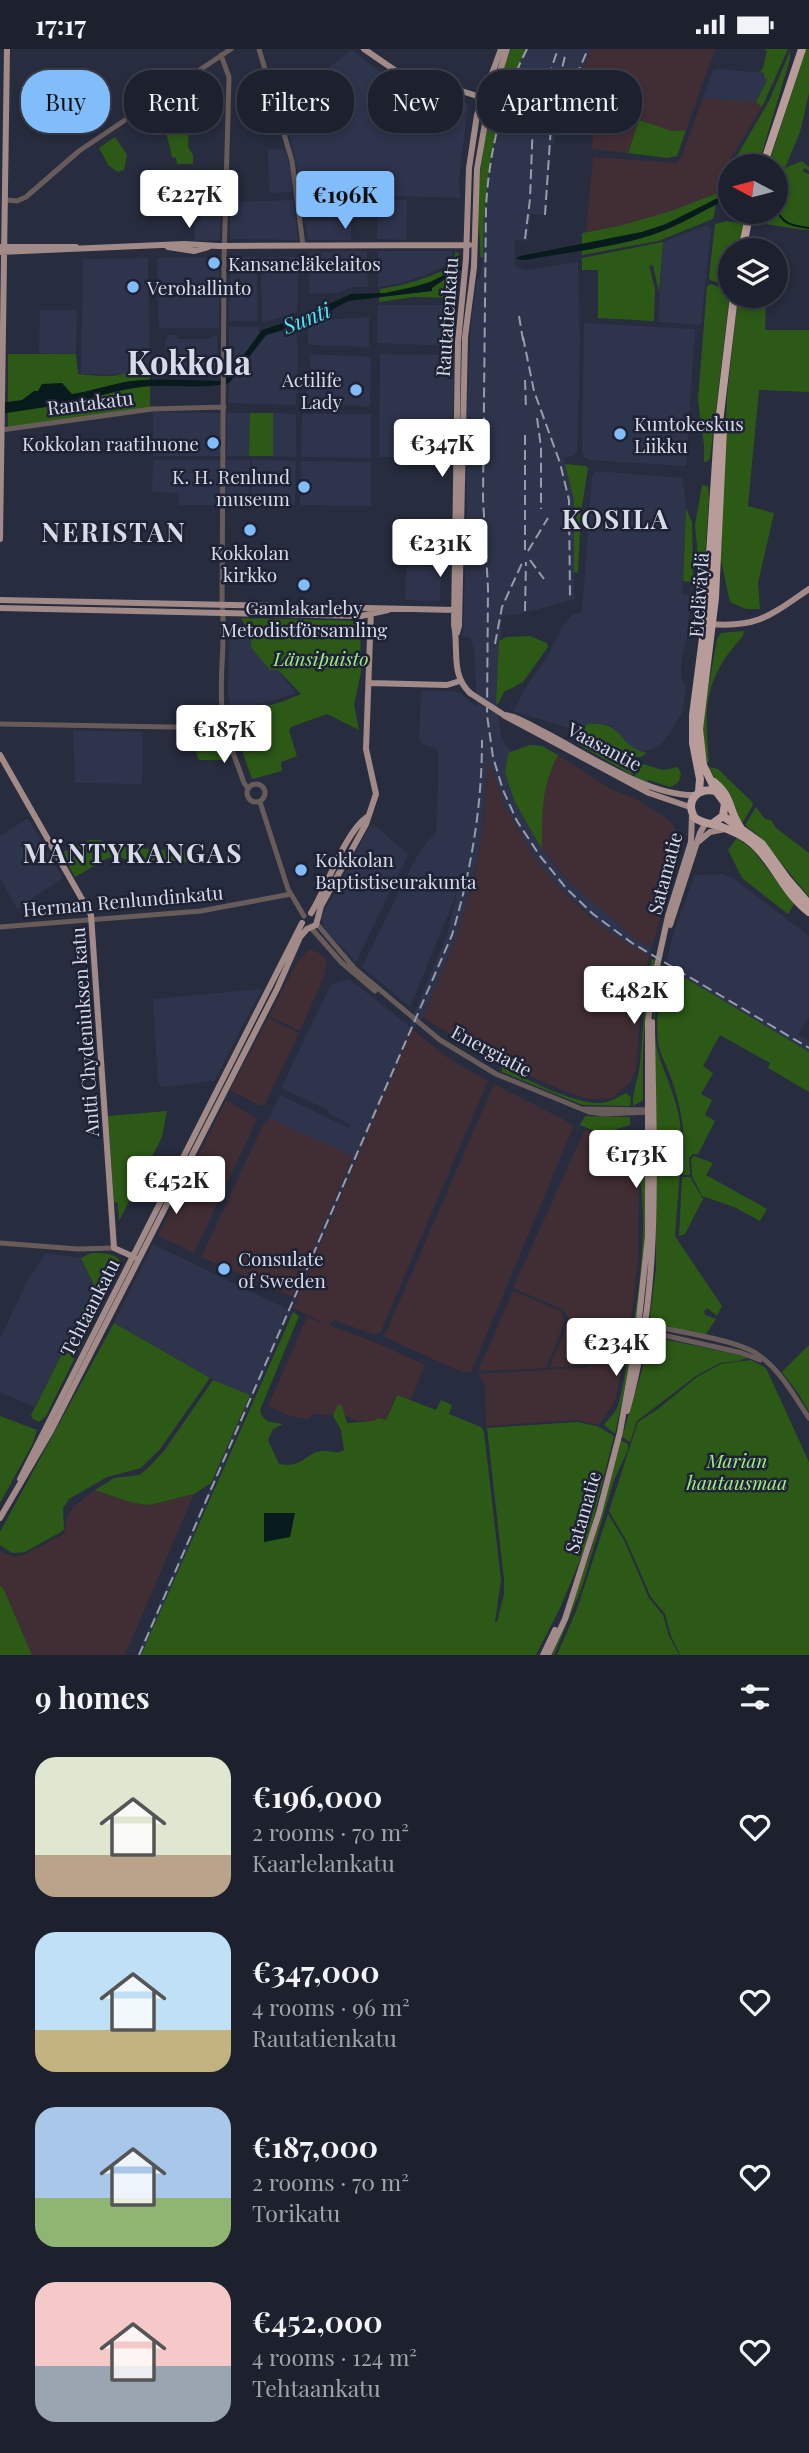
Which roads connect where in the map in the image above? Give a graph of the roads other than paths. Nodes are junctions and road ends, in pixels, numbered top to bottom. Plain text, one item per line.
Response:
1 (7, 49) edge
2 (230, 49) edge
3 (259, 49) edge
4 (364, 49) edge
5 (501, 49) edge
6 (508, 49) edge
7 (797, 49) edge
8 (802, 49) edge
9 (221, 55) junction
10 (495, 70) edge
11 (499, 70) edge
12 (477, 95) edge
13 (481, 133) edge
14 (771, 138) junction
15 (766, 154) edge
16 (6, 200) junction
17 (471, 244) junction
18 (225, 246) junction
19 (303, 246) junction
20 (3, 250) edge
21 (733, 308) edge
22 (224, 407) junction
23 (2, 416) edge
24 (1, 430) edge
25 (0, 539) edge
26 (809, 589) edge
27 (0, 600) edge
28 (0, 608) edge
29 (222, 608) junction
30 (456, 610) junction
31 (371, 611) junction
32 (708, 624) junction
33 (460, 681) junction
34 (369, 683) junction
35 (504, 715) junction
36 (0, 724) edge
37 (226, 728) junction
38 (0, 755) edge
39 (711, 780) junction
40 (248, 788) junction
41 (716, 791) junction
42 (697, 793) junction
43 (260, 802) junction
44 (691, 811) junction
45 (723, 816) junction
46 (709, 824) junction
47 (740, 828) junction
48 (727, 829) junction
49 (697, 844) junction
50 (290, 894) junction
51 (809, 904) edge
52 (809, 912) edge
53 (92, 920) junction
54 (310, 922) junction
55 (0, 927) edge
56 (663, 939) junction
57 (650, 1111) junction
58 (0, 1243) edge
59 (114, 1248) junction
60 (136, 1258) junction
61 (643, 1328) junction
62 (809, 1418) edge
63 (0, 1518) edge
64 (546, 1655) edge

1 - 16 main road
2 - 9 street
3 - 19 street
4 - 12 main road
5 - 10 main road, Rautatienkatu
6 - 11 main road, Rautatienkatu
7 - 14 highway
8 - 14 highway
9 - 16 street
9 - 18 street
13 - 17 main road, Rautatienkatu
14 - 15 highway
16 - 20 main road
17 - 19 main road
17 - 30 main road, Rautatienkatu
18 - 19 main road
18 - 20 main road
18 - 22 street
20 - 23 main road
21 - 32 highway, Eteläväylä
22 - 24 street, Rantakatu
22 - 29 street
23 - 24 main road
24 - 25 main road
26 - 32 main road
27 - 29 main road
28 - 29 main road
29 - 31 main road
29 - 37 street
30 - 31 main road
30 - 33 main road, Rautatienkatu
31 - 34 main road, Tehtaankatu
32 - 39 highway, Eteläväylä
32 - 42 highway, Eteläväylä
33 - 34 main road
33 - 35 main road, Vaasantie, bridge
34 - 54 main road, Tehtaankatu
35 - 42 main road, Vaasantie
35 - 44 main road, Vaasantie
36 - 37 street
37 - 40 street
38 - 53 main road, Antti Chydeniuksen katu
39 - 41 highway, Eteläväylä
39 - 47 highway
40 - 43 street
40 - 43 street
41 - 42 highway
41 - 45 highway
42 - 44 highway
43 - 50 street, Energiatie
44 - 46 highway
44 - 56 main road, Satamatie
45 - 46 highway
45 - 47 highway
46 - 48 highway
46 - 49 main road, Satamatie
47 - 51 highway
48 - 49 main road
48 - 52 highway
49 - 56 main road, Satamatie
50 - 53 street, Herman Renlundinkatu
50 - 54 street, Energiatie
53 - 55 street, Herman Renlundinkatu
53 - 59 main road, Antti Chydeniuksen katu
54 - 57 street, Energiatie
54 - 60 main road, Tehtaankatu
56 - 57 main road, Satamatie
57 - 61 main road, Satamatie
58 - 59 street
59 - 60 main road
60 - 63 main road, Tehtaankatu
61 - 62 street
61 - 64 main road, Satamatie

